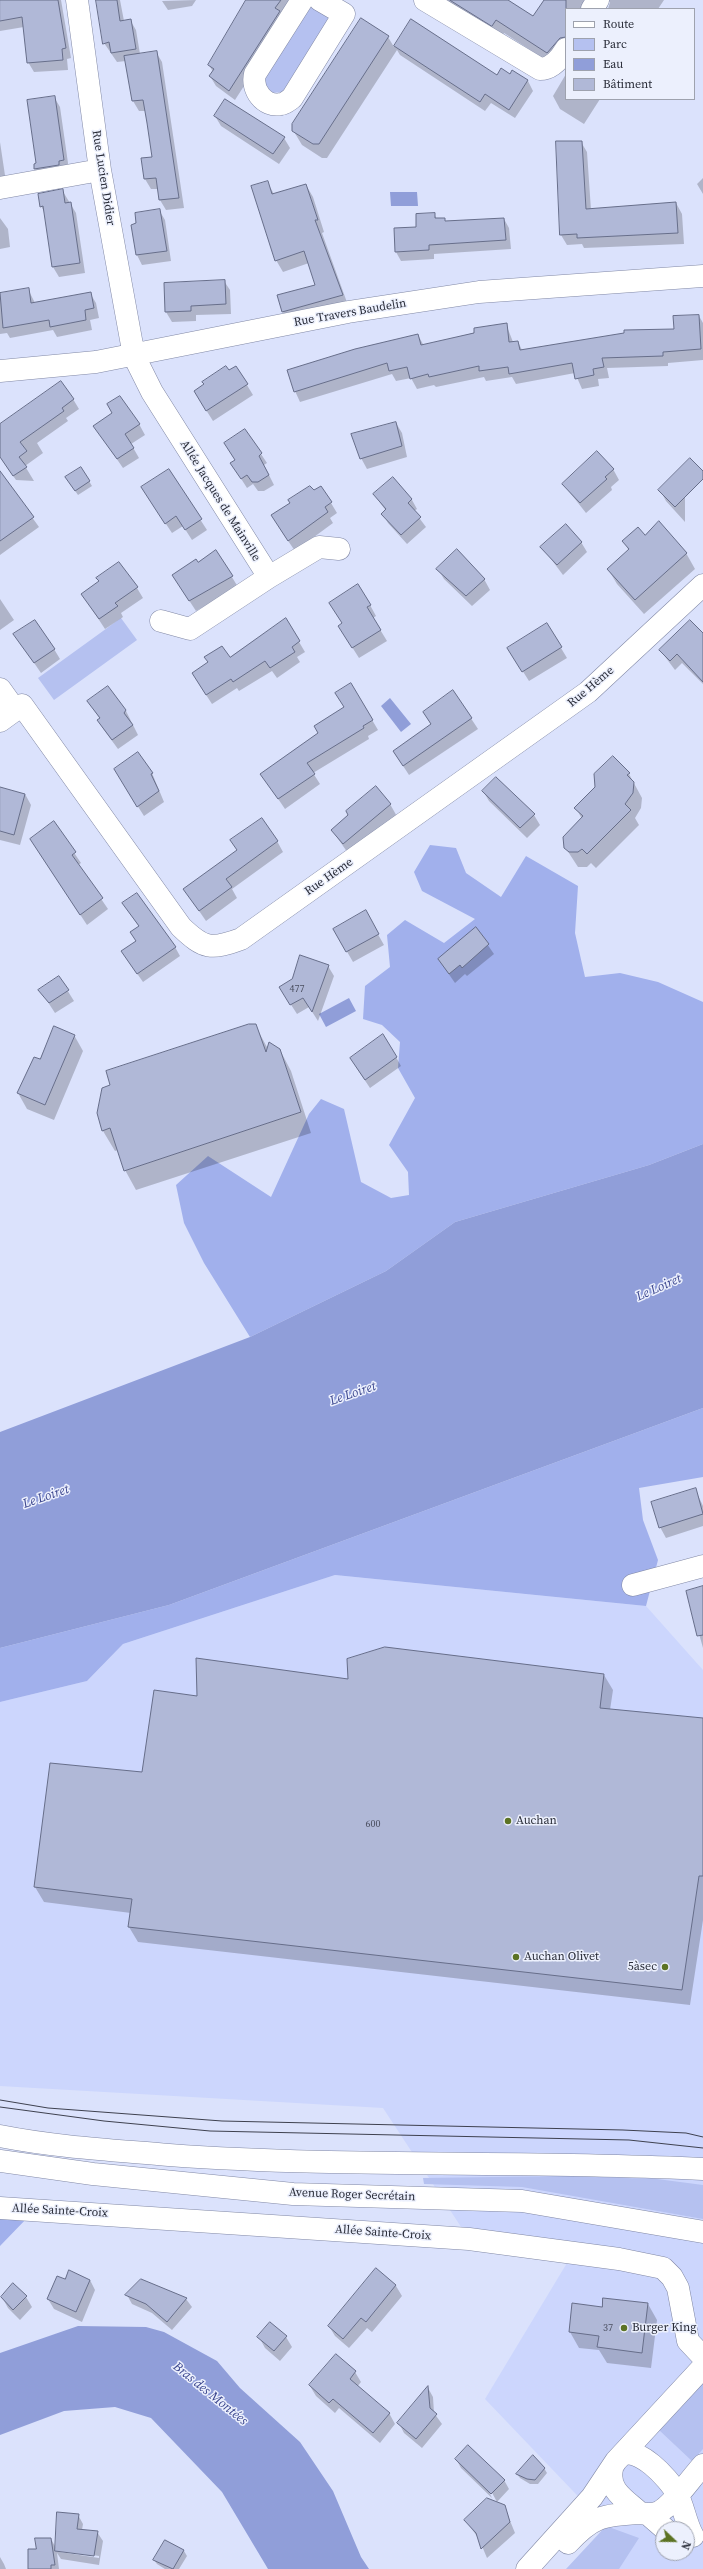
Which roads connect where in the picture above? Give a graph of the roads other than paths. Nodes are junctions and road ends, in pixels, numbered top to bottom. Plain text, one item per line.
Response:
1 (77, 0) edge
2 (302, 0) edge
3 (425, 0) edge
4 (325, 1) edge
5 (565, 50) edge
6 (100, 170) junction
7 (0, 188) edge
8 (703, 276) edge
9 (134, 356) junction
10 (0, 371) edge
11 (339, 548) dead end
12 (268, 577) junction
13 (703, 585) edge
14 (161, 621) dead end
15 (0, 689) edge
16 (8, 715) edge
17 (703, 1566) edge
18 (633, 1585) dead end
19 (0, 2136) edge
20 (0, 2162) edge
21 (703, 2169) edge
22 (0, 2208) edge
23 (703, 2232) edge
24 (703, 2357) edge
25 (703, 2367) edge
26 (616, 2463) junction
27 (703, 2465) edge
28 (678, 2494) junction
29 (652, 2519) edge
30 (688, 2521) edge
31 (527, 2569) edge
32 (544, 2569) edge

1 - 6 street, Rue Lucien Didier
2 - 4 street
3 - 5 street
6 - 7 street
6 - 9 street, Rue Lucien Didier
8 - 9 street, Rue Travers Baudelin
9 - 10 street, Rue Travers Baudelin
9 - 12 street, Allée Jacques de Mainville
11 - 12 street
12 - 14 street
13 - 16 street, Rue Hème
15 - 16 street
17 - 18 street
19 - 21 street
20 - 23 street, Avenue Roger Secrétain
22 - 24 street, Allée Sainte-Croix
25 - 26 street
26 - 28 street
26 - 29 street
26 - 31 street
27 - 28 street
28 - 29 street
28 - 30 street
29 - 32 street

